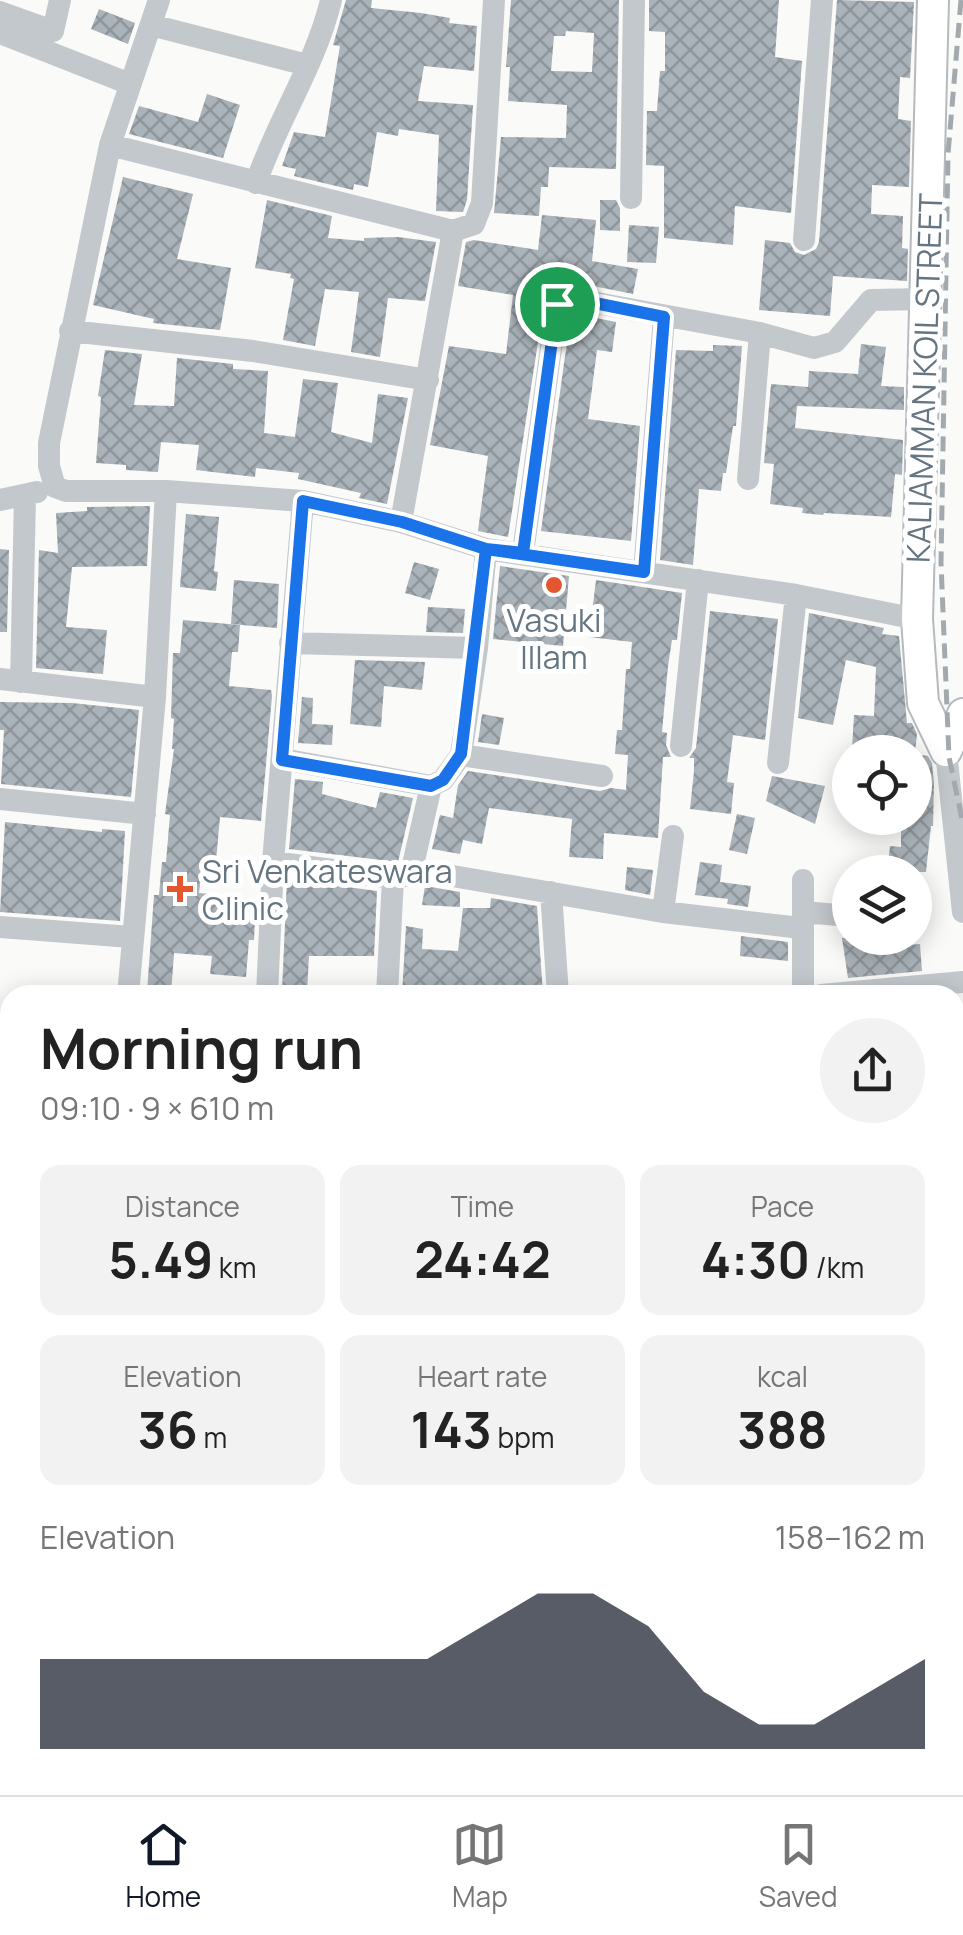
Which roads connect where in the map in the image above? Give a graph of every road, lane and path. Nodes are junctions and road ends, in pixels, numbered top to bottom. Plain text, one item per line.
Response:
1 (60, 0) edge
2 (159, 0) edge
3 (330, 0) edge
4 (494, 0) edge
5 (634, 0) edge
6 (822, 0) edge
7 (933, 0) edge
8 (0, 12) edge
9 (151, 25) junction
10 (0, 32) edge
11 (307, 65) junction
12 (130, 84) junction
13 (110, 145) junction
14 (256, 183) junction
15 (631, 198) dead end
16 (453, 231) junction
17 (804, 240) dead end
18 (926, 299) junction
19 (664, 317) junction
20 (70, 331) junction
21 (760, 333) junction
22 (428, 380) junction
23 (748, 480) dead end
24 (54, 487) junction
25 (166, 491) junction
26 (25, 496) junction
27 (0, 500) edge
28 (303, 501) junction
29 (402, 522) junction
30 (486, 549) junction
31 (523, 553) junction
32 (644, 572) junction
33 (698, 580) junction
34 (796, 596) junction
35 (918, 619) junction
36 (290, 642) junction
37 (476, 648) junction
38 (10, 680) edge
39 (155, 697) junction
40 (963, 714) edge
41 (681, 746) dead end
42 (954, 751) edge
43 (461, 754) junction
44 (282, 760) junction
45 (778, 763) dead end
46 (602, 776) dead end
47 (431, 786) junction
48 (0, 799) edge
49 (145, 814) junction
50 (672, 836) dead end
51 (273, 862) junction
52 (403, 874) junction
53 (803, 880) dead end
54 (551, 892) junction
55 (663, 912) junction
56 (963, 912) edge
57 (832, 918) edge
58 (802, 920) junction
59 (0, 927) edge
60 (131, 938) junction
61 (963, 982) edge
62 (129, 985) edge
63 (267, 985) edge
64 (388, 985) edge
65 (557, 985) edge
66 (803, 985) edge
67 (930, 985) edge

1 - 8 street
2 - 9 street
3 - 11 street
4 - 16 street
5 - 15 street
6 - 17 street
7 - 18 main road, KALIAMMAN KOIL STREET
9 - 11 street
9 - 12 street
10 - 12 street
11 - 14 street
12 - 13 street
13 - 14 street
13 - 20 street
14 - 16 street
16 - 22 street
18 - 21 street
18 - 35 main road, KALIAMMAN KOIL STREET
19 - 21 street
19 - 31 street
19 - 32 street
20 - 22 street
20 - 24 street
21 - 23 street
22 - 29 street
24 - 25 street
24 - 26 street
25 - 28 street
25 - 39 street
26 - 27 street
26 - 38 street
28 - 29 street
28 - 36 street
29 - 30 street
30 - 31 street
30 - 37 street
31 - 32 street
32 - 33 street
33 - 34 street
33 - 41 street
34 - 35 street
34 - 45 street
35 - 42 main road, KALIAMMAN KOIL STREET
36 - 37 street
36 - 44 street
37 - 43 street
38 - 39 street
39 - 49 street
40 - 42 main road
42 - 56 street, KALIAMMAN KOIL STREET
43 - 46 street
43 - 47 street
44 - 47 street
44 - 51 street
47 - 52 street
48 - 49 street
49 - 60 street
50 - 55 street
51 - 52 street
51 - 63 street
52 - 54 street
52 - 64 street
53 - 58 street
54 - 55 street
54 - 65 street
55 - 58 street
57 - 58 street
58 - 66 street
59 - 60 street
60 - 62 street
61 - 67 street

